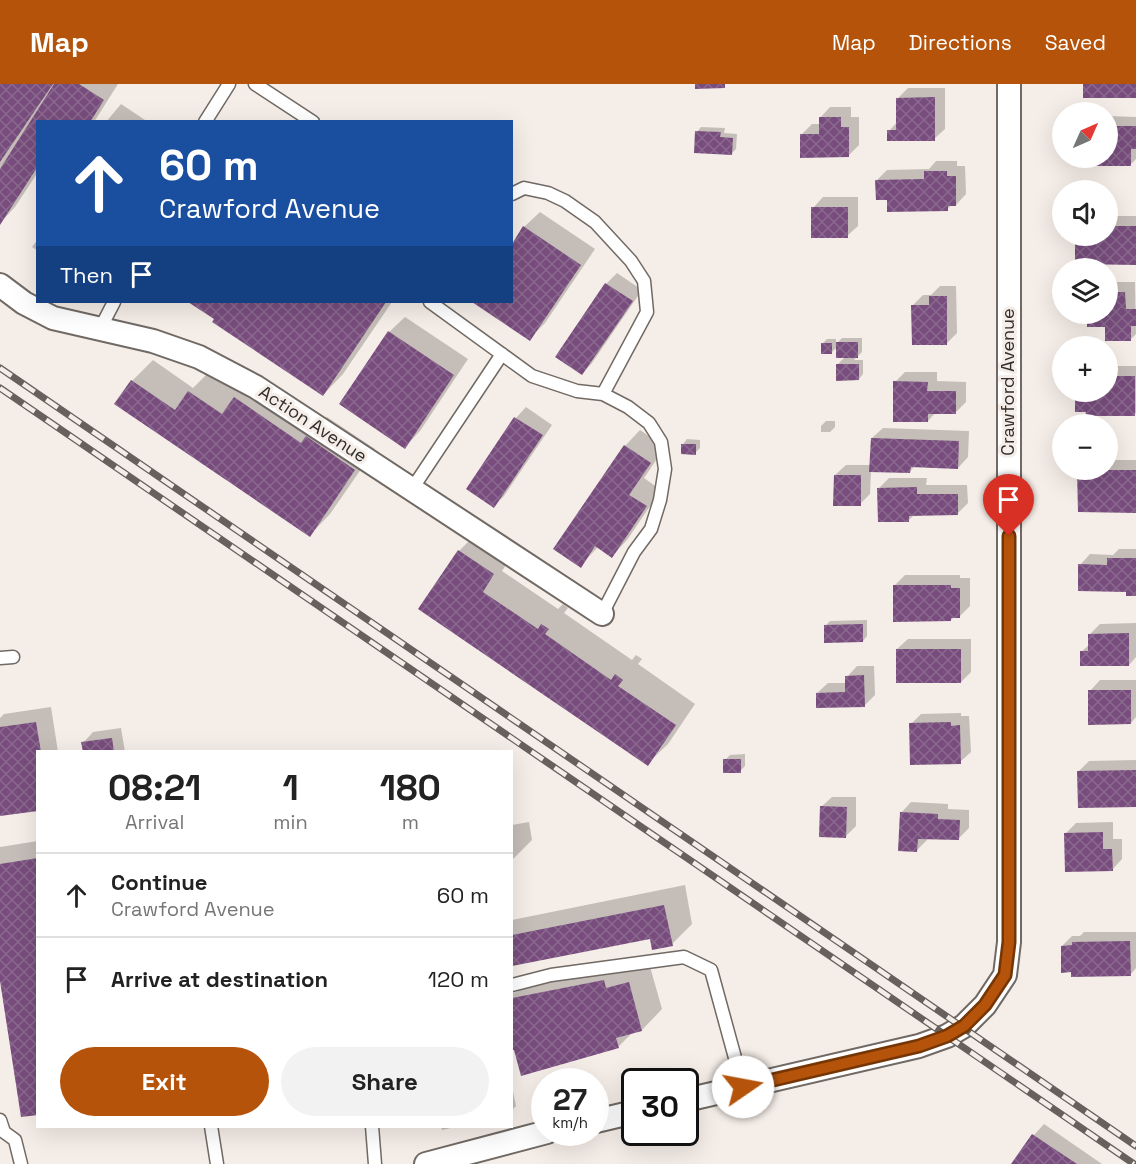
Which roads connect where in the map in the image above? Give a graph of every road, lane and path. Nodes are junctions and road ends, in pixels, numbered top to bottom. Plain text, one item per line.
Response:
1 (229, 84) edge
2 (255, 84) edge
3 (1009, 84) edge
4 (206, 120) edge
5 (310, 120) edge
6 (513, 194) edge
7 (0, 285) edge
8 (113, 303) edge
9 (433, 303) edge
10 (100, 329) junction
11 (502, 354) junction
12 (603, 394) junction
13 (412, 489) junction
14 (602, 614) joint
15 (13, 657) dead end
16 (0, 658) edge
17 (513, 985) edge
18 (743, 1087) junction
19 (699, 1097) edge
20 (0, 1120) edge
21 (211, 1128) edge
22 (372, 1128) edge
23 (531, 1136) edge
24 (21, 1164) edge
25 (217, 1164) edge
26 (375, 1164) edge
27 (426, 1164) edge

1 - 4 lane
2 - 5 lane
3 - 18 street, Crawford Avenue
6 - 12 lane
7 - 10 street, Action Avenue
8 - 10 lane
9 - 11 lane
10 - 13 street, Action Avenue
11 - 12 lane
11 - 13 lane
12 - 14 lane
13 - 14 street, Action Avenue
15 - 16 lane
17 - 18 lane
18 - 19 street, Crawford Avenue
20 - 24 lane
21 - 25 lane
22 - 26 lane
23 - 27 street

